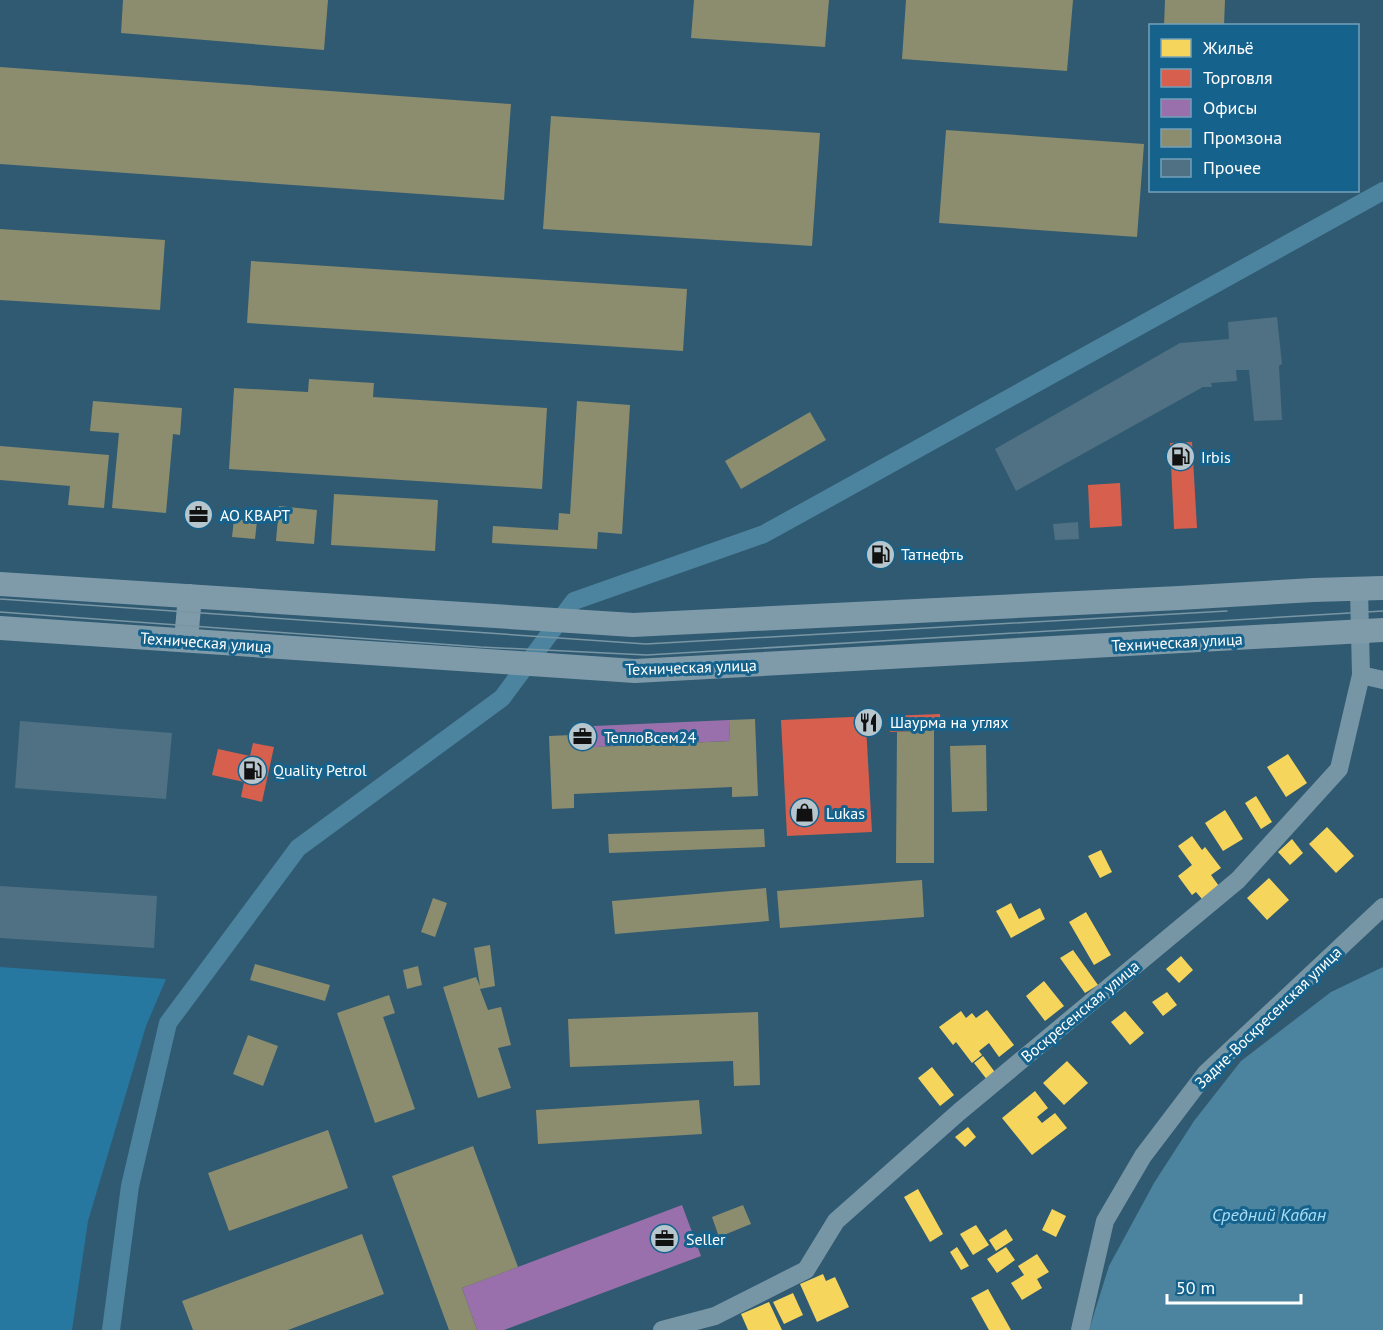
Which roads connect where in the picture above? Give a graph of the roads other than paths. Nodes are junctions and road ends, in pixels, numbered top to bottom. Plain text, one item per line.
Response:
1 (0, 584) edge
2 (1383, 588) edge
3 (1359, 589) junction
4 (190, 596) junction
5 (0, 628) edge
6 (1372, 631) edge
7 (186, 640) junction
8 (1361, 675) junction
9 (1383, 680) edge
10 (1383, 907) edge
11 (662, 1330) edge
12 (1080, 1330) edge

1 - 4 main road
2 - 3 main road
3 - 4 main road
3 - 6 street, Воскресенская улица
4 - 7 main road
5 - 7 main road, Техническая улица
6 - 7 main road, Техническая улица
6 - 8 street, Воскресенская улица
8 - 9 street
8 - 11 street, Воскресенская улица
10 - 12 street, Задне-Воскресенская улица

